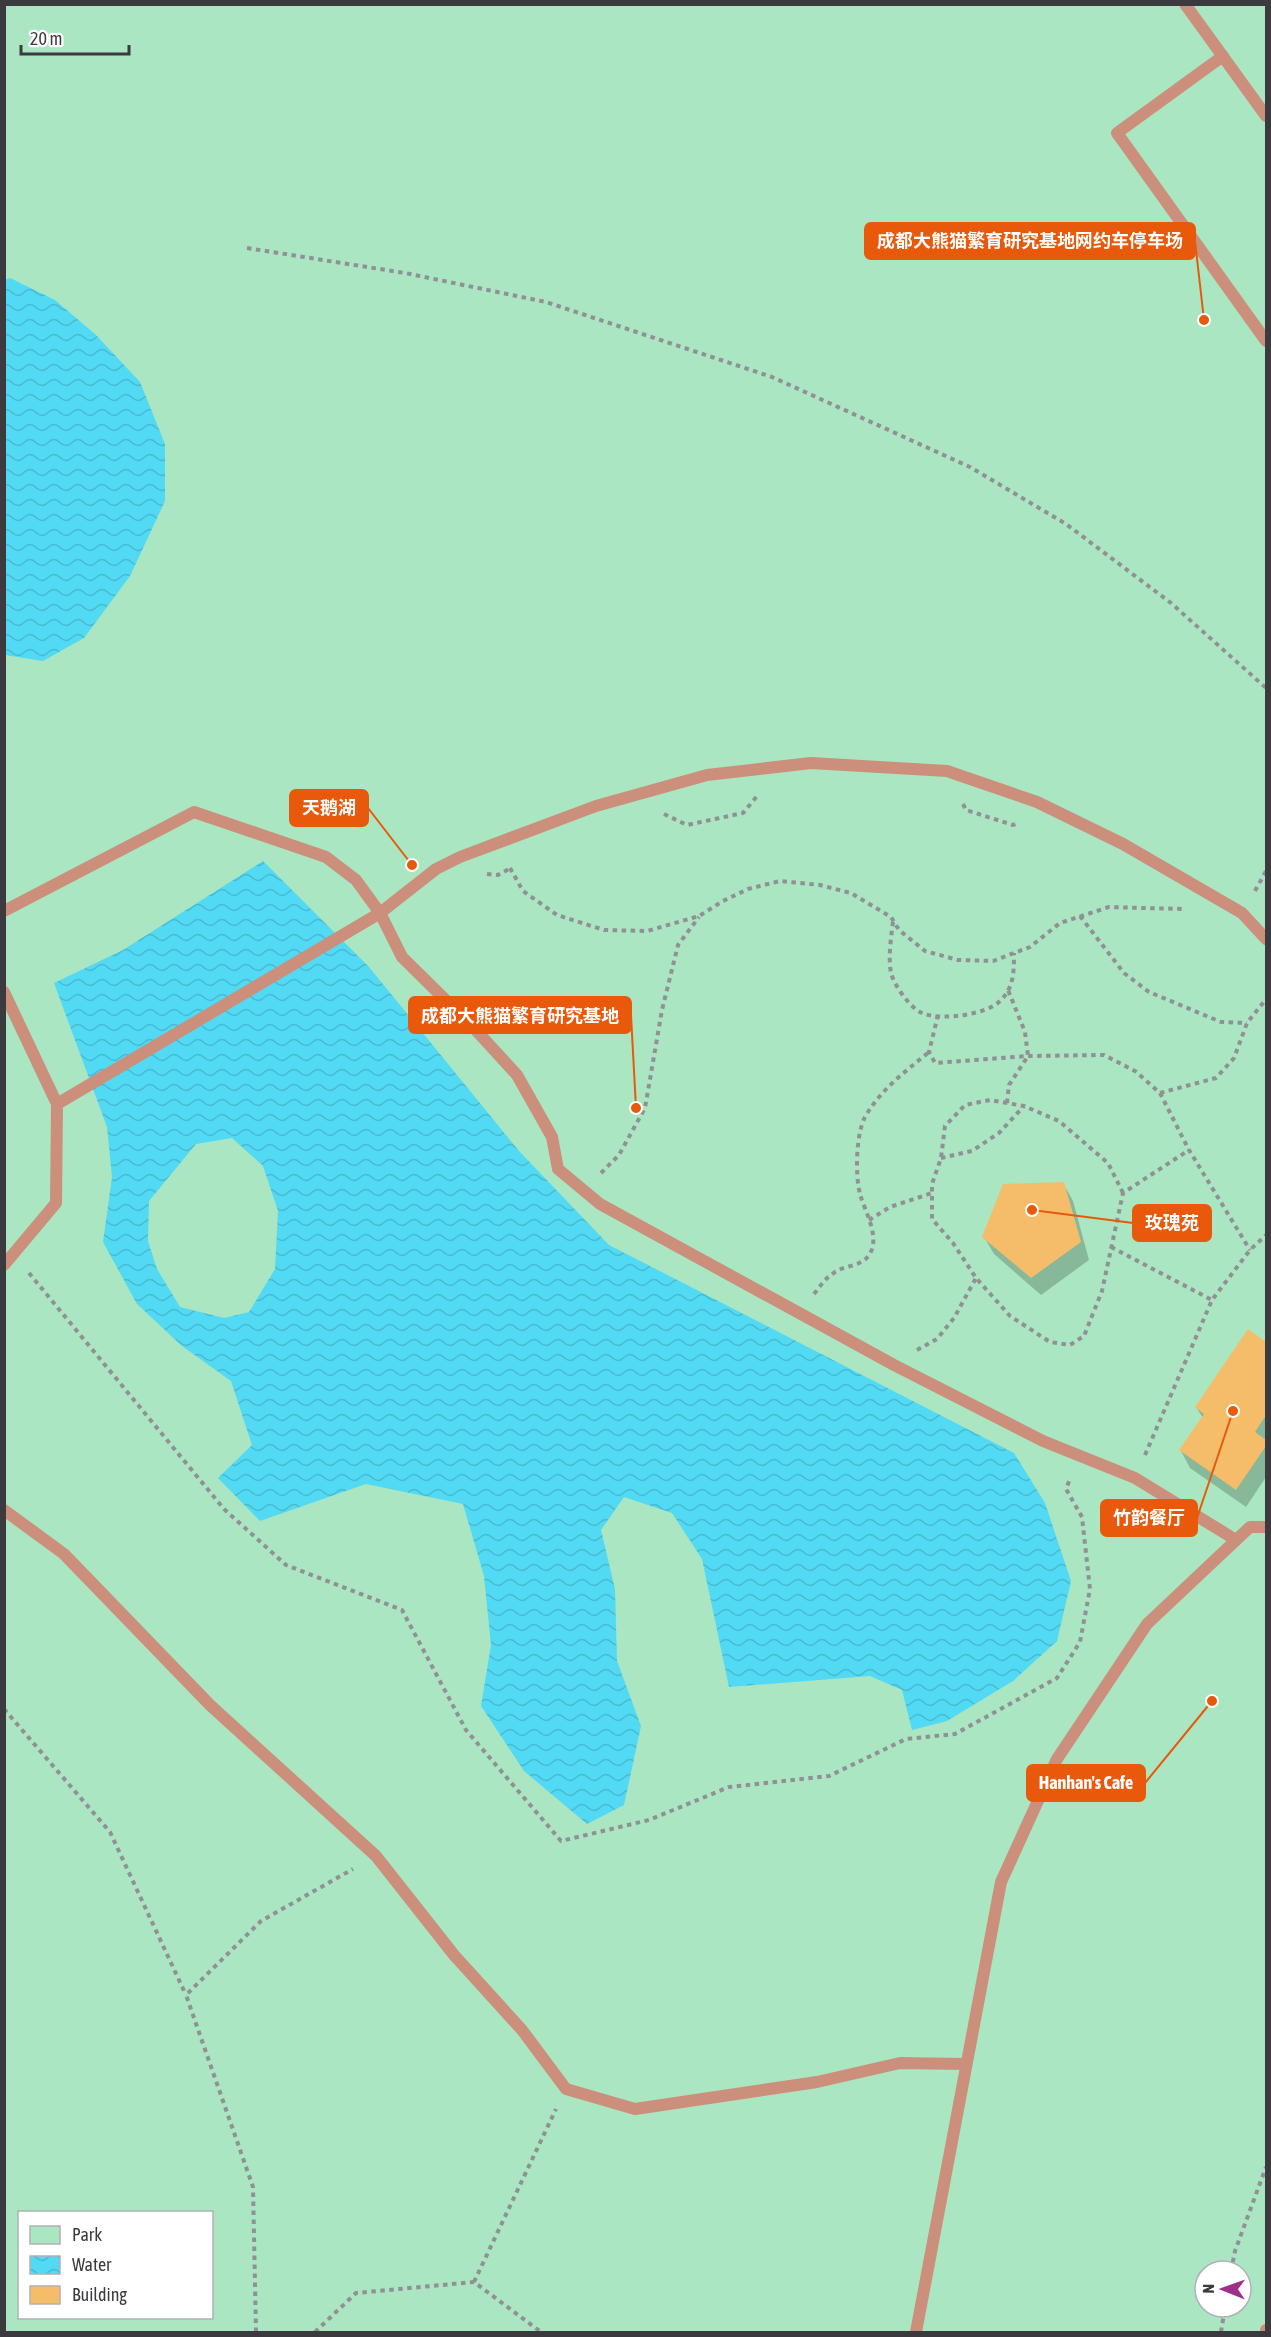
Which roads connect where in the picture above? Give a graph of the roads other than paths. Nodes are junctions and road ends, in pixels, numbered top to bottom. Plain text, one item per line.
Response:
1 (1185, 4) edge
2 (1223, 56) junction
3 (1266, 116) edge
4 (1266, 341) edge
5 (4, 910) edge
6 (380, 913) junction
7 (1266, 939) edge
8 (4, 992) edge
9 (57, 1104) junction
10 (4, 1265) edge
11 (4, 1510) edge
12 (1266, 1527) edge
13 (1236, 1540) junction
14 (965, 2064) junction
15 (916, 2332) edge

1 - 2 lane
2 - 3 lane
2 - 4 lane
5 - 6 lane
6 - 7 lane
6 - 9 lane
6 - 13 lane
8 - 9 lane
9 - 10 lane
11 - 14 lane
12 - 13 lane
13 - 14 lane
14 - 15 lane

